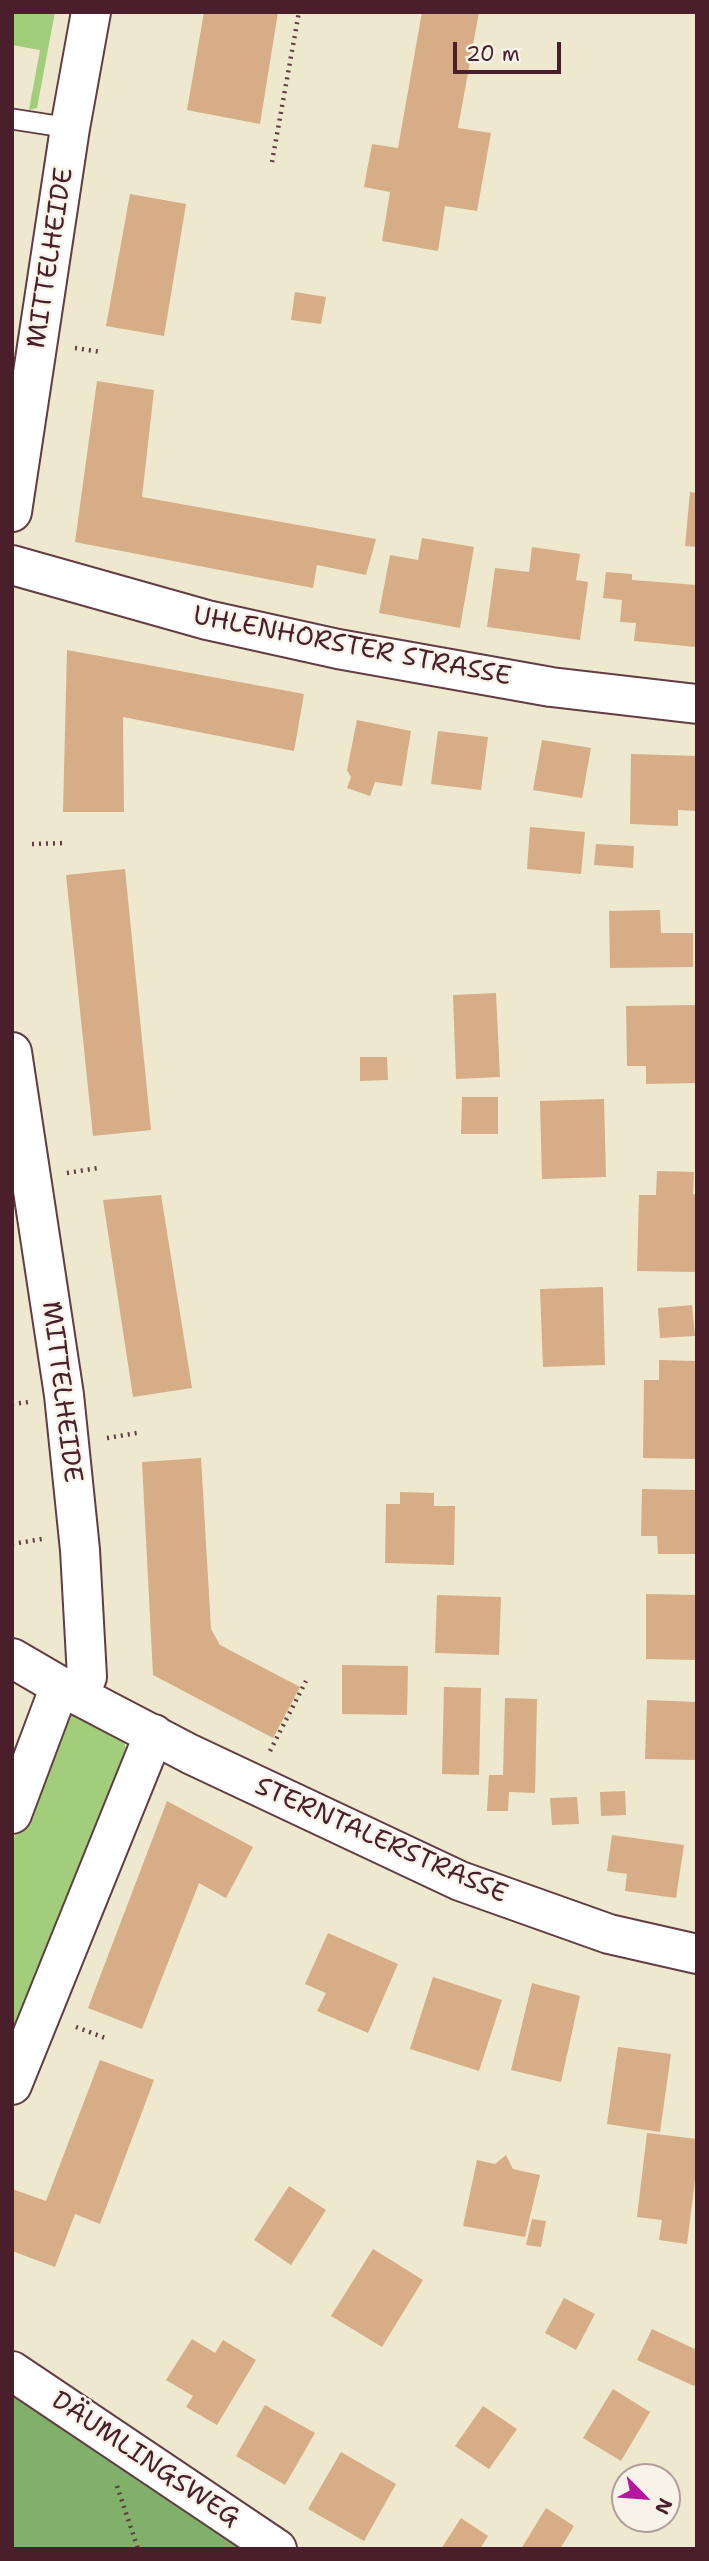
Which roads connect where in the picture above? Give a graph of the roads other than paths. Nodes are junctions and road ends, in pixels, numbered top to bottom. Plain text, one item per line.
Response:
1 (91, 12) edge
2 (12, 119) edge
3 (71, 128) junction
4 (12, 512) edge
5 (12, 565) edge
6 (697, 704) edge
7 (12, 1052) edge
8 (15, 1090) edge
9 (12, 1658) edge
10 (70, 1690) junction
11 (154, 1734) junction
12 (12, 1814) edge
13 (697, 1954) edge
14 (12, 2085) edge
15 (12, 2371) edge
16 (277, 2549) edge

1 - 3 street, MITTELHEIDE
2 - 3 lane
3 - 4 street, MITTELHEIDE
5 - 6 street, UHLENHORSTER STRASSE
7 - 8 street, MITTELHEIDE
8 - 10 street, MITTELHEIDE
9 - 10 street, STERNTALERSTRASSE
10 - 11 street, STERNTALERSTRASSE
10 - 12 street, MITTELHEIDE
11 - 13 street, STERNTALERSTRASSE
11 - 14 street
15 - 16 street, DÄUMLINGSWEG

